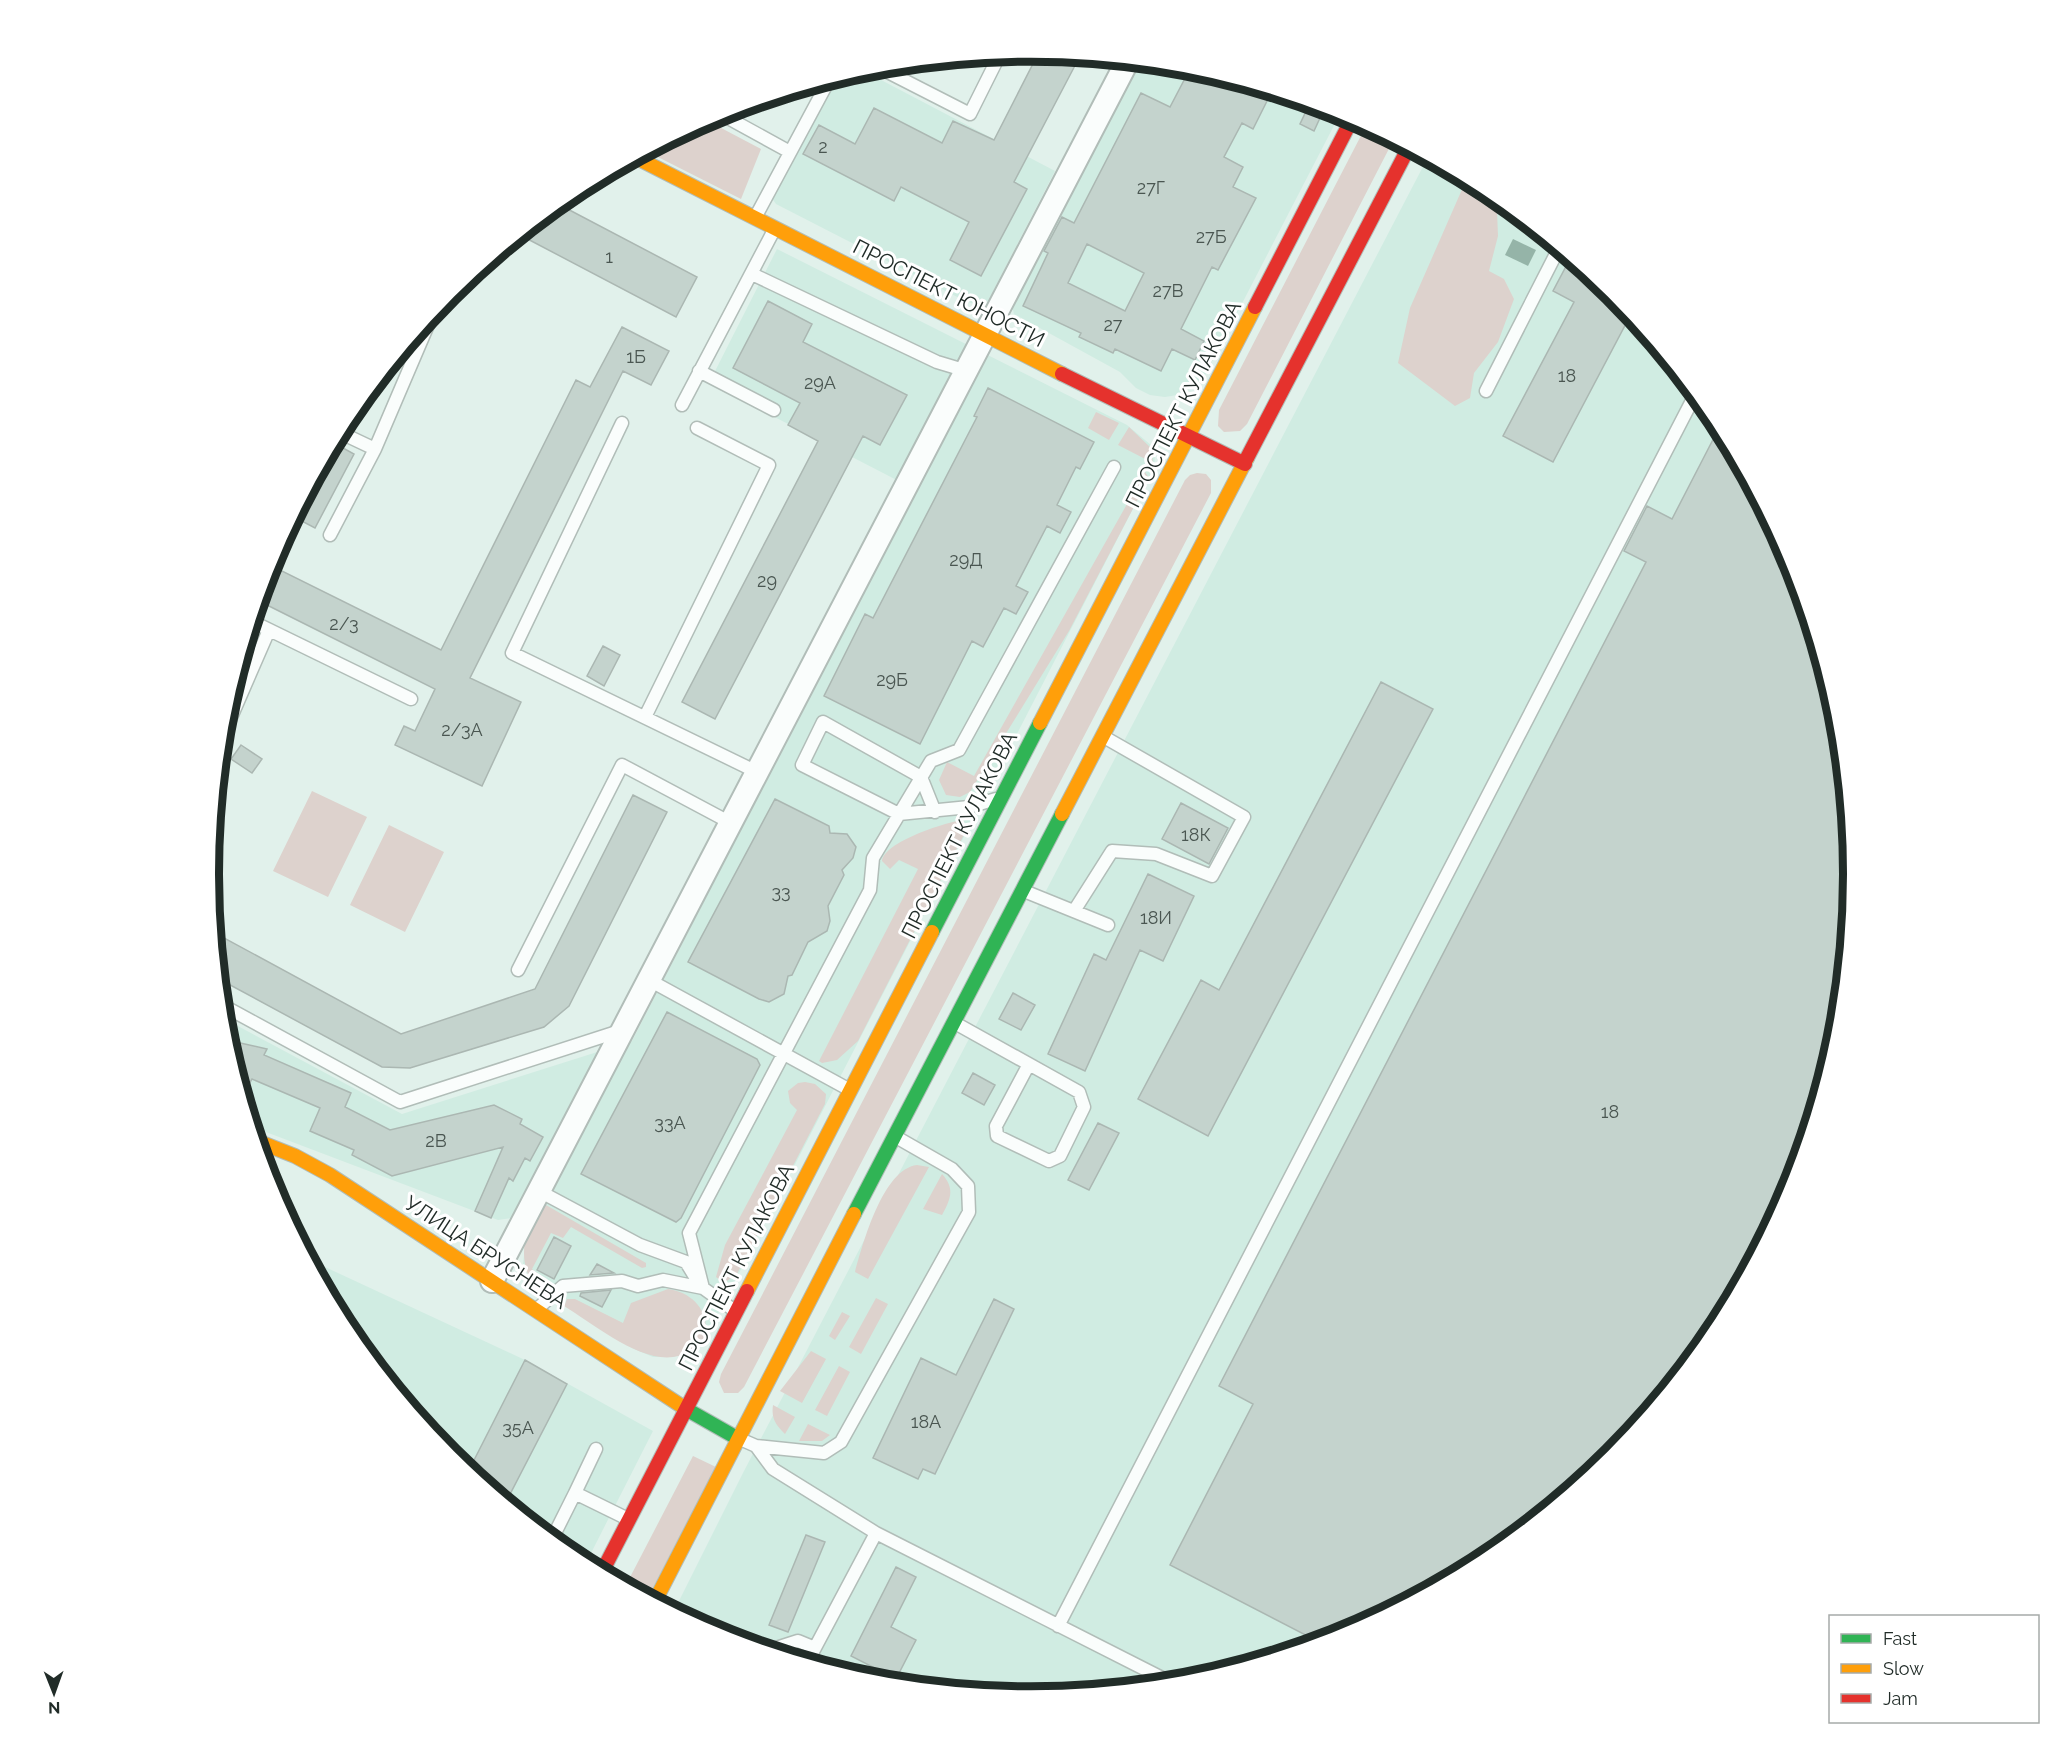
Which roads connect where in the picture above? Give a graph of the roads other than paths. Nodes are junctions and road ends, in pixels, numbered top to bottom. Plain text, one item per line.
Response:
1 (996, 63) edge
2 (1124, 67) edge
3 (891, 74) edge
4 (825, 88) edge
5 (731, 119) edge
6 (1348, 126) edge
7 (790, 152) junction
8 (1406, 153) edge
9 (643, 161) edge
10 (754, 218) junction
11 (775, 229) junction
12 (1556, 254) edge
13 (752, 274) junction
14 (424, 335) edge
15 (986, 335) junction
16 (699, 370) junction
17 (967, 371) junction
18 (1486, 391) dead end
19 (1692, 401) edge
20 (682, 405) dead end
21 (774, 410) dead end
22 (622, 423) dead end
23 (697, 428) dead end
24 (347, 436) edge
25 (1189, 438) junction
26 (375, 449) junction
27 (1245, 464) junction
28 (1114, 467) dead end
29 (330, 535) dead end
30 (259, 625) edge
31 (269, 630) junction
32 (411, 699) dead end
33 (238, 700) edge
34 (645, 717) junction
35 (1103, 736) junction
36 (758, 772) junction
37 (921, 777) junction
38 (1003, 797) junction
39 (935, 812) junction
40 (899, 814) junction
41 (731, 823) junction
42 (1023, 890) junction
43 (1074, 911) junction
44 (1108, 925) dead end
45 (518, 970) dead end
46 (649, 980) junction
47 (231, 1010) edge
48 (954, 1022) junction
49 (623, 1029) junction
50 (783, 1054) junction
51 (1029, 1064) junction
52 (851, 1091) junction
53 (895, 1136) junction
54 (267, 1145) edge
55 (539, 1191) junction
56 (492, 1281) junction
57 (703, 1288) junction
58 (536, 1310) junction
59 (736, 1311) junction
60 (686, 1409) junction
61 (737, 1438) junction
62 (756, 1446) junction
63 (596, 1449) dead end
64 (575, 1493) junction
65 (629, 1519) junction
66 (556, 1532) edge
67 (876, 1533) junction
68 (606, 1565) edge
69 (658, 1594) edge
70 (1058, 1626) junction
71 (783, 1646) edge
72 (815, 1648) junction
73 (811, 1655) edge
74 (1157, 1676) edge

1 - 3 lane
2 - 15 street
4 - 7 lane
5 - 7 lane
6 - 25 main road, ПРОСПЕКТ КУЛАКОВА
7 - 10 lane
8 - 27 main road
9 - 10 main road, ПРОСПЕКТ ЮНОСТИ
10 - 11 main road, ПРОСПЕКТ ЮНОСТИ
11 - 13 lane
11 - 15 main road, ПРОСПЕКТ ЮНОСТИ
12 - 18 lane
13 - 16 lane
13 - 17 lane
14 - 26 lane
15 - 17 street
15 - 25 main road, ПРОСПЕКТ ЮНОСТИ
16 - 20 lane
16 - 21 lane
17 - 36 street
19 - 70 lane
22 - 34 lane
23 - 34 lane
24 - 26 lane
25 - 27 main road, ПРОСПЕКТ ЮНОСТИ
25 - 38 main road, ПРОСПЕКТ КУЛАКОВА
26 - 29 lane
27 - 35 main road
28 - 37 lane
30 - 31 lane
31 - 32 lane
31 - 33 lane
34 - 36 lane
35 - 42 main road
35 - 43 lane
36 - 41 street
37 - 39 lane
37 - 40 lane
37 - 40 lane
38 - 39 lane
38 - 52 main road, ПРОСПЕКТ КУЛАКОВА
39 - 40 lane
40 - 50 lane
41 - 45 lane
41 - 46 street
42 - 43 lane
42 - 48 main road
43 - 44 lane
46 - 49 street
46 - 50 lane
47 - 49 lane
48 - 51 lane
48 - 53 main road
49 - 55 street
50 - 52 lane
50 - 57 lane
51 - 51 lane
52 - 59 main road, ПРОСПЕКТ КУЛАКОВА
53 - 61 main road
53 - 62 lane
54 - 56 main road, УЛИЦА БРУСНЕВА
55 - 56 street
55 - 57 lane
56 - 58 main road, УЛИЦА БРУСНЕВА
57 - 58 lane
57 - 59 lane
58 - 60 main road, УЛИЦА БРУСНЕВА
59 - 60 main road, ПРОСПЕКТ КУЛАКОВА
60 - 61 main road, УЛИЦА БРУСНЕВА
60 - 65 main road, ПРОСПЕКТ КУЛАКОВА
61 - 62 lane
61 - 69 main road
62 - 67 lane
63 - 64 lane
64 - 65 lane
64 - 66 lane
65 - 68 main road, ПРОСПЕКТ КУЛАКОВА
67 - 70 lane
67 - 72 lane
70 - 74 lane
71 - 72 lane
72 - 73 lane

